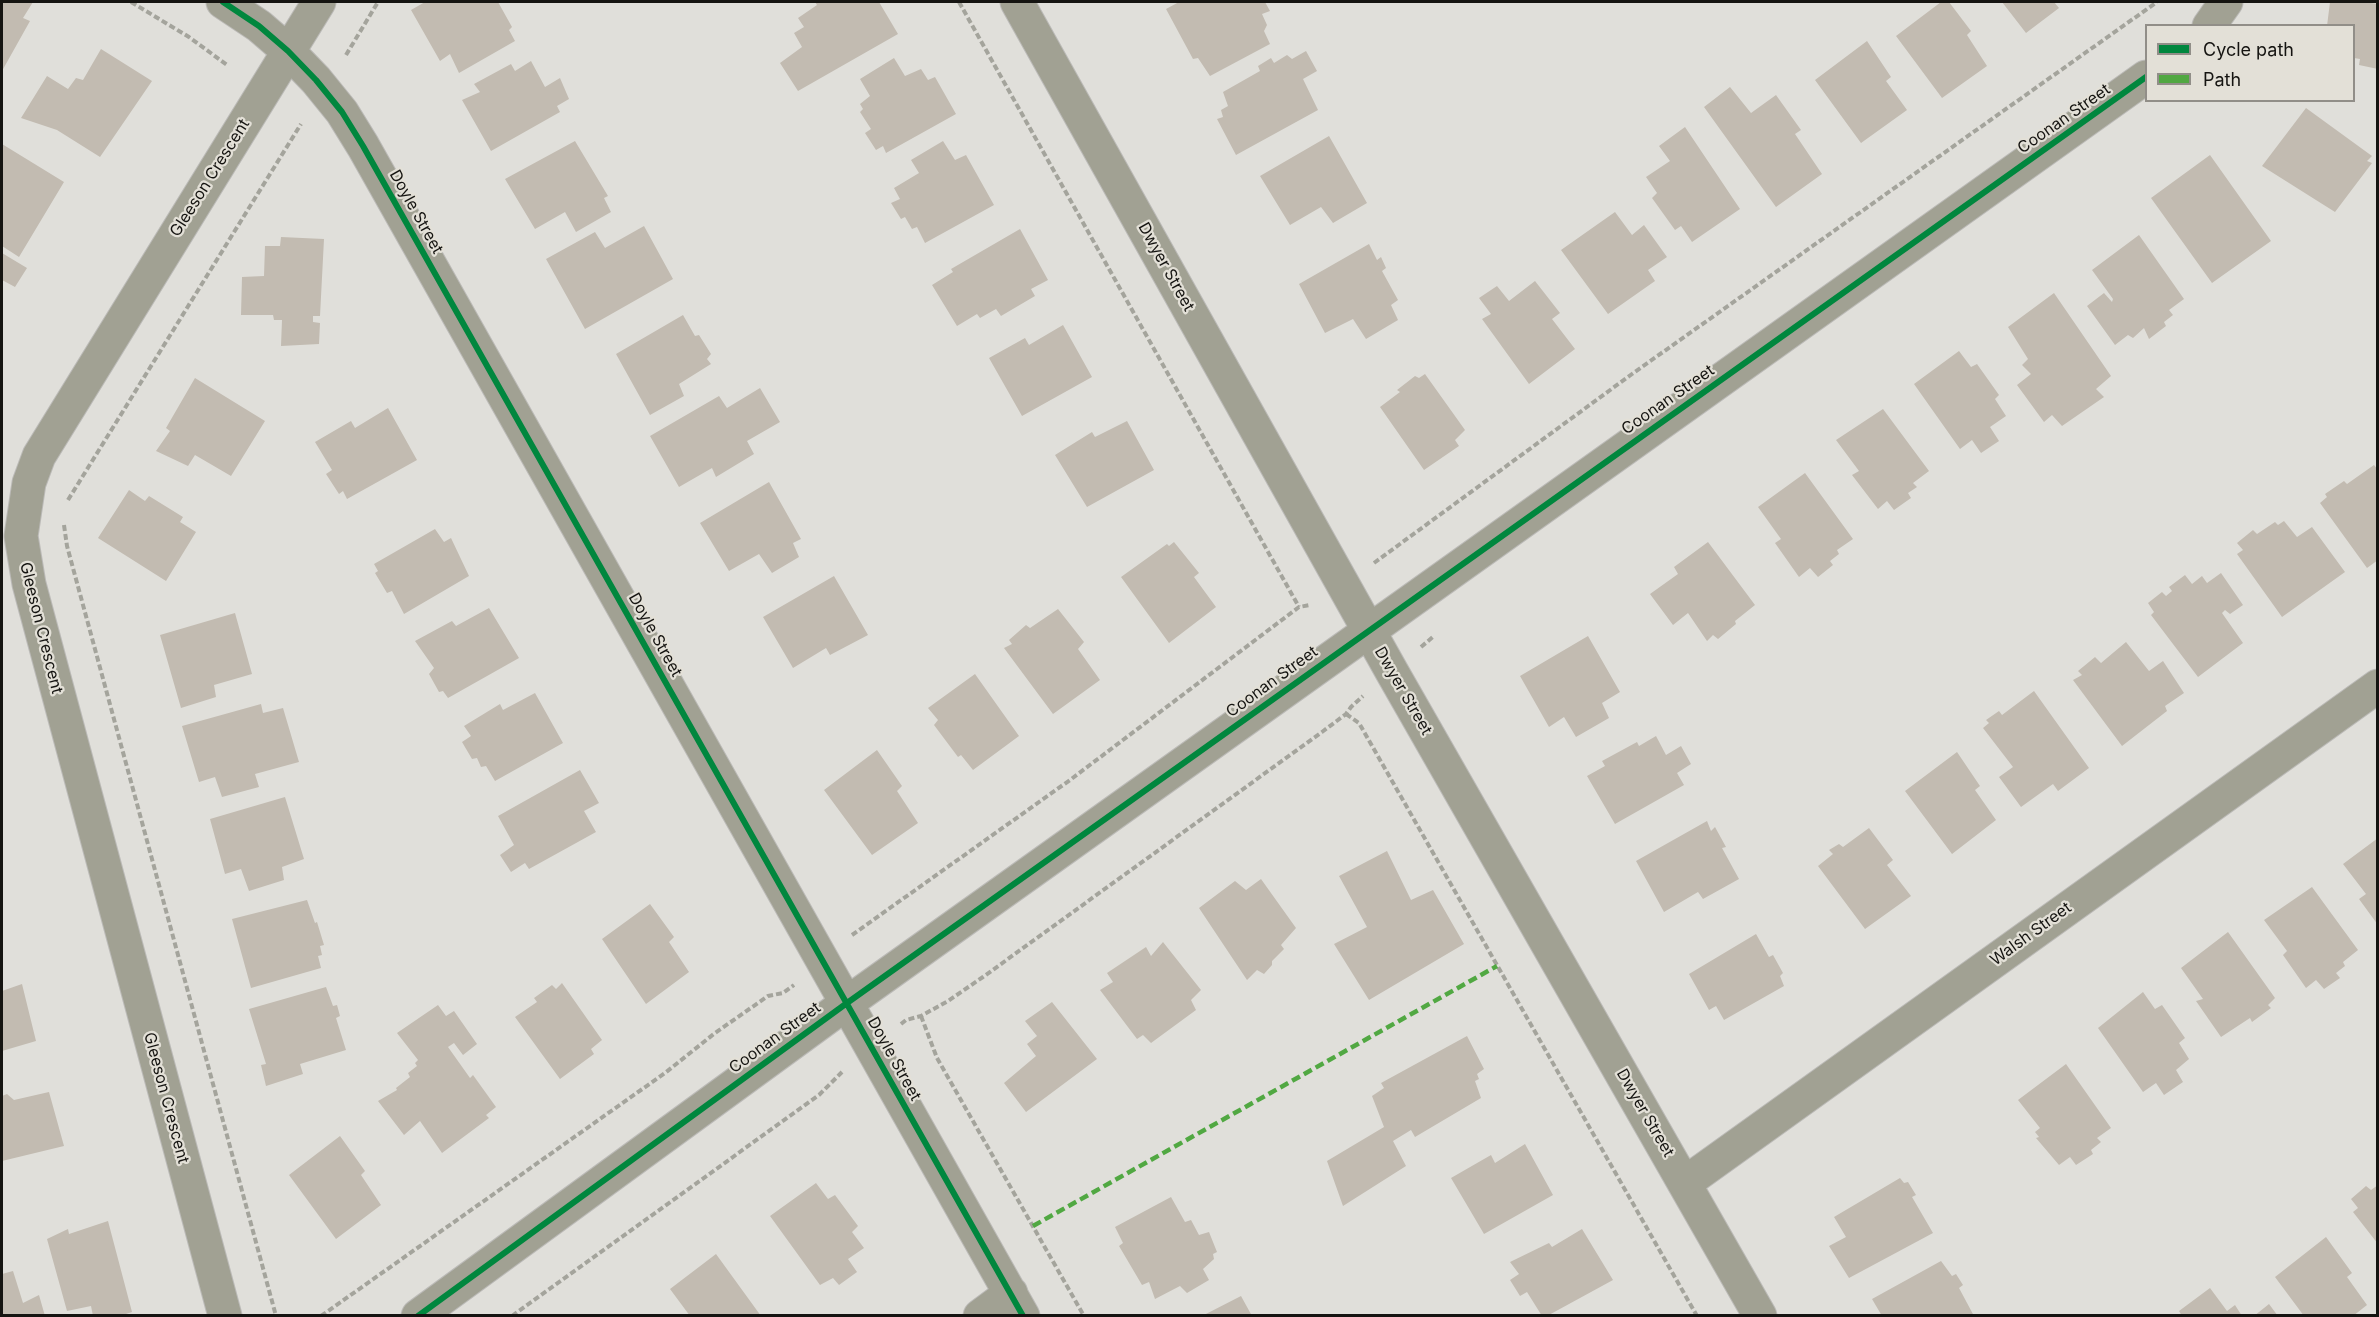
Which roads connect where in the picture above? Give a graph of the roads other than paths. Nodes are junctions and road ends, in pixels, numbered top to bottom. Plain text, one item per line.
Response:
1 (223, 2) edge
2 (319, 2) edge
3 (1017, 2) edge
4 (2226, 2) edge
5 (2210, 24) edge
6 (288, 51) junction
7 (2145, 78) edge
8 (1368, 630) junction
9 (2378, 686) edge
10 (847, 1003) junction
11 (1685, 1183) junction
12 (1017, 1304) edge
13 (225, 1316) edge
14 (418, 1316) edge
15 (980, 1316) edge
16 (1760, 1316) edge

1 - 6 street, Doyle Street
2 - 6 street, Gleeson Crescent
3 - 8 street, Dwyer Street
4 - 5 street
6 - 10 street, Doyle Street
6 - 13 street, Gleeson Crescent
7 - 8 street, Coonan Street
8 - 10 street, Coonan Street
8 - 11 street, Dwyer Street
9 - 11 street, Walsh Street
10 - 12 street, Doyle Street
10 - 14 street, Coonan Street
11 - 16 street, Dwyer Street
12 - 15 street

